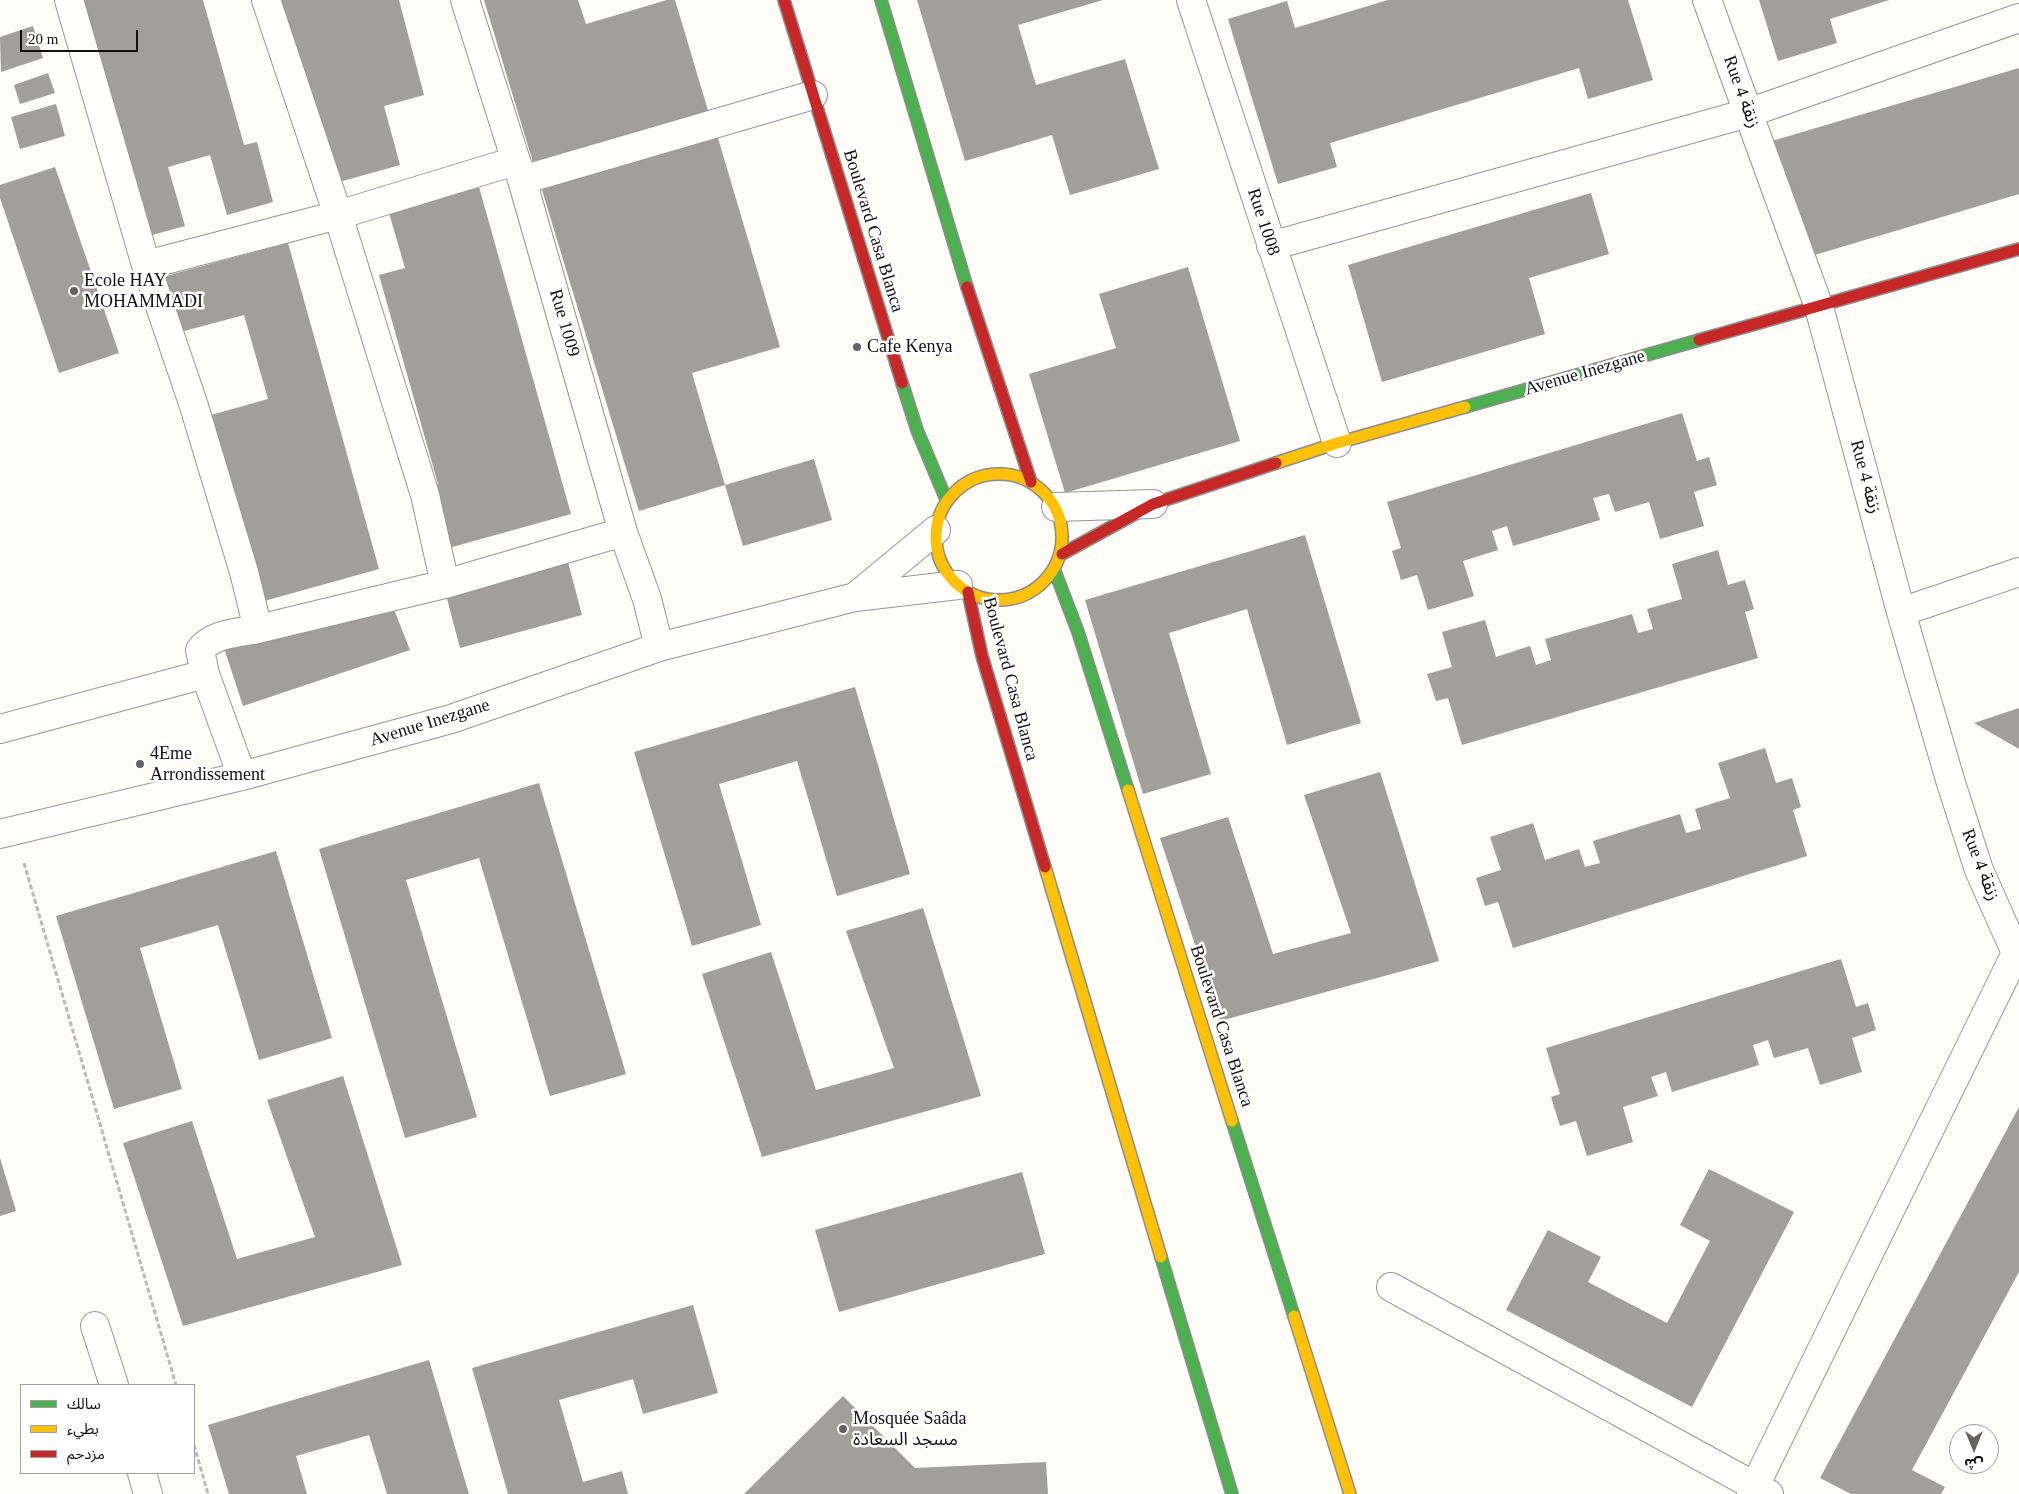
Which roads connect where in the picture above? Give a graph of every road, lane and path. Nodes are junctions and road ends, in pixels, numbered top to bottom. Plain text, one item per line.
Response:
1 (69, 0) edge
2 (266, 0) edge
3 (465, 0) edge
4 (784, 0) edge
5 (881, 0) edge
6 (1707, 0) edge
7 (1200, 2) edge
8 (2019, 18) edge
9 (812, 95) junction
10 (1748, 113) junction
11 (519, 170) junction
12 (338, 215) junction
13 (1271, 246) junction
14 (2019, 249) edge
15 (146, 265) junction
16 (1819, 307) junction
17 (1337, 443) junction
18 (1031, 482) junction
19 (946, 499) junction
20 (1154, 504) junction
21 (1056, 507) junction
22 (936, 530) junction
23 (624, 532) junction
24 (1062, 554) junction
25 (1054, 569) junction
26 (2019, 572) edge
27 (444, 584) junction
28 (963, 588) junction
29 (855, 597) junction
30 (1901, 612) junction
31 (258, 629) junction
32 (660, 647) junction
33 (205, 674) junction
34 (0, 729) edge
35 (242, 776) junction
36 (0, 834) edge
37 (24, 863) dead end
38 (2018, 954) edge
39 (1391, 1287) dead end
40 (95, 1326) dead end
41 (114, 1384) edge
42 (176, 1384) edge
43 (195, 1448) edge
44 (142, 1474) edge
45 (1758, 1491) edge
46 (148, 1494) edge
47 (208, 1494) edge
48 (1232, 1494) edge
49 (1350, 1494) edge

1 - 15 street
2 - 12 street
3 - 11 street, Rue 1009
4 - 9 main road, Boulevard Casa Blanca
5 - 18 main road
6 - 10 street, Rue 4 زنقة
7 - 13 street, Rue 1008
8 - 10 street
9 - 11 street
9 - 19 main road, Boulevard Casa Blanca
10 - 13 street
10 - 16 street, Rue 4 زنقة
11 - 12 street
11 - 23 street, Rue 1009
12 - 15 street
12 - 27 street
13 - 17 street, Rue 1008
14 - 16 main road, Avenue Inezgane
15 - 31 street
16 - 17 main road, Avenue Inezgane
16 - 30 street, Rue 4 زنقة
17 - 20 main road, Avenue Inezgane
18 - 19 main road
18 - 21 main road
19 - 22 main road
20 - 21 street
20 - 24 main road, Avenue Inezgane
21 - 24 main road
22 - 28 main road
22 - 29 street
23 - 27 street
23 - 32 street, Rue 1009
24 - 25 main road
25 - 28 main road
25 - 49 main road, Boulevard Casa Blanca
26 - 30 street
27 - 31 street
28 - 29 street, Avenue Inezgane
28 - 48 main road, Boulevard Casa Blanca
29 - 32 street, Avenue Inezgane
30 - 38 street, Rue 4 زنقة
31 - 33 street
32 - 35 street, Avenue Inezgane
33 - 34 street
33 - 35 street
35 - 36 street, Avenue Inezgane
37 - 42 path
38 - 45 street
39 - 45 street
40 - 41 street
43 - 47 path
44 - 46 street

